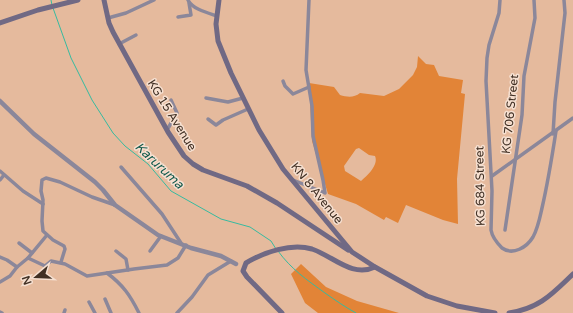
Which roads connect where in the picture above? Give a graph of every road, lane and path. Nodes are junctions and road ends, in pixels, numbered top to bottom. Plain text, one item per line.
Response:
1 (78, 0) edge
2 (104, 0) edge
3 (154, 0) edge
4 (218, 0) edge
5 (309, 0) edge
6 (500, 0) edge
7 (534, 0) edge
8 (564, 0) edge
9 (189, 2) edge
10 (217, 16) junction
11 (178, 17) dead end
12 (108, 18) junction
13 (0, 23) edge
14 (136, 35) dead end
15 (119, 44) junction
16 (283, 81) dead end
17 (309, 87) junction
18 (206, 98) dead end
19 (243, 98) junction
20 (171, 100) dead end
21 (0, 101) edge
22 (248, 109) junction
23 (573, 118) edge
24 (208, 119) dead end
25 (167, 130) junction
26 (555, 133) junction
27 (515, 160) junction
28 (121, 166) dead end
29 (0, 171) edge
30 (4, 175) junction
31 (492, 176) junction
32 (0, 180) edge
33 (293, 180) junction
34 (43, 204) junction
35 (115, 205) junction
36 (333, 229) junction
37 (505, 230) dead end
38 (47, 235) junction
39 (161, 236) junction
40 (328, 237) junction
41 (339, 237) junction
42 (334, 241) junction
43 (19, 243) dead end
44 (181, 243) junction
45 (186, 246) junction
46 (150, 251) dead end
47 (116, 252) dead end
48 (352, 252) junction
49 (32, 253) junction
50 (0, 257) edge
51 (28, 258) junction
52 (61, 262) junction
53 (233, 263) junction
54 (246, 263) junction
55 (17, 267) junction
56 (375, 268) junction
57 (128, 270) junction
58 (243, 271) junction
59 (107, 273) junction
60 (573, 274) edge
61 (0, 282) edge
62 (105, 299) dead end
63 (89, 302) dead end
64 (181, 312) edge
65 (95, 313) edge
66 (111, 313) edge
67 (139, 313) edge
68 (177, 313) edge
69 (282, 313) edge
70 (495, 313) edge
71 (510, 313) edge

1 - 13 main road
2 - 12 main road, KG 15 Avenue
3 - 12 street
4 - 10 main road, KN 8 Avenue
5 - 17 street
6 - 31 street, KG 684 Street
7 - 27 street, KG 706 Street
8 - 26 street, KG 684 Street
9 - 10 street
9 - 11 street
10 - 19 main road, KN 8 Avenue
12 - 15 main road, KG 15 Avenue
14 - 15 street
15 - 25 main road, KG 15 Avenue
16 - 17 street
17 - 33 street
18 - 19 street
19 - 22 main road, KN 8 Avenue
20 - 25 street
21 - 35 street
22 - 24 street
22 - 33 main road, KN 8 Avenue
23 - 26 street
25 - 40 main road, KG 15 Avenue
26 - 27 street
26 - 31 street, KG 684 Street
27 - 31 street
27 - 37 street, KG 706 Street
28 - 44 street
29 - 30 street
30 - 32 street
30 - 34 street
33 - 36 main road, KN 8 Avenue
34 - 35 street
34 - 38 street
35 - 39 street
36 - 40 main road
36 - 41 main road, KN 8 Avenue
38 - 49 street
38 - 52 street
39 - 44 street
39 - 46 street
40 - 41 main road
40 - 42 main road, KG 15 Avenue
41 - 42 main road
41 - 48 main road, KN 8 Avenue
42 - 48 main road, KG 15 Avenue
43 - 49 street
44 - 45 street
45 - 53 street
45 - 57 street
47 - 57 street
48 - 56 main road, KN 8 Avenue
49 - 51 street
50 - 55 street
51 - 52 street
51 - 55 street
52 - 59 street
53 - 54 street
53 - 58 street
53 - 64 street
54 - 56 main road
54 - 58 main road
55 - 61 street
56 - 70 main road, KN 8 Avenue
57 - 59 street
58 - 69 main road
59 - 67 street
60 - 71 main road
62 - 66 street
63 - 65 street
64 - 68 street

